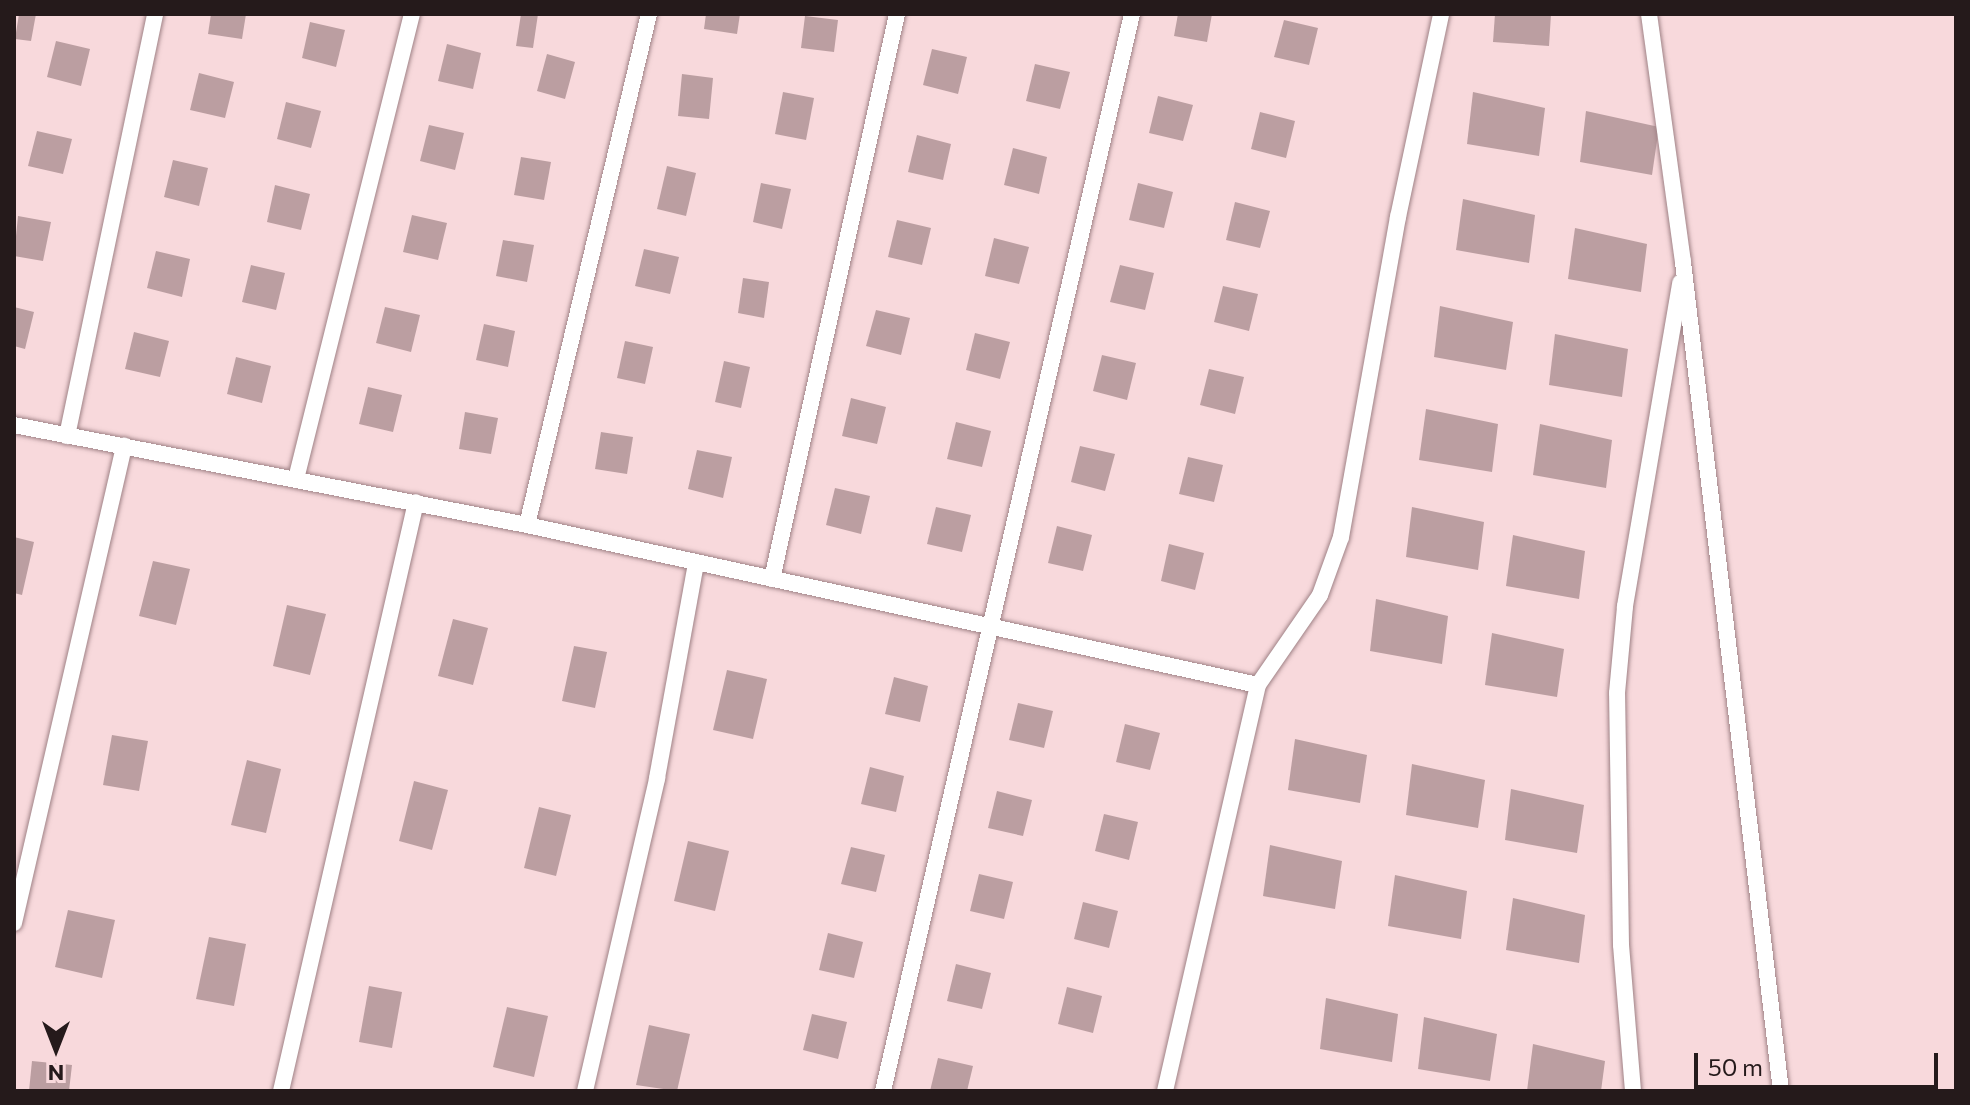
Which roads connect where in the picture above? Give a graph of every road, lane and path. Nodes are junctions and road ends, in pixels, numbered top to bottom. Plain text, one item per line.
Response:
1 (155, 14) edge
2 (412, 14) edge
3 (649, 14) edge
4 (897, 14) edge
5 (1132, 14) edge
6 (1441, 14) edge
7 (1649, 14) edge
8 (1683, 262) junction
9 (14, 425) edge
10 (67, 436) junction
11 (124, 446) junction
12 (296, 479) junction
13 (416, 502) junction
14 (527, 525) junction
15 (696, 563) junction
16 (772, 579) junction
17 (990, 628) junction
18 (1258, 685) junction
19 (14, 923) edge
20 (1171, 1070) junction
21 (281, 1091) edge
22 (585, 1091) edge
23 (883, 1091) edge
24 (1165, 1091) edge
25 (1179, 1091) edge
26 (1633, 1091) edge
27 (1781, 1091) edge

1 - 10 lane
2 - 12 lane
3 - 14 lane
4 - 16 lane
5 - 17 lane
6 - 18 lane
7 - 8 lane
8 - 26 lane
8 - 27 lane
9 - 10 lane
10 - 11 lane
11 - 12 lane
11 - 19 lane
12 - 13 lane
13 - 14 lane
13 - 21 lane
14 - 15 lane
15 - 16 lane
15 - 22 lane
16 - 17 lane
17 - 18 lane
17 - 23 lane
18 - 20 lane
20 - 24 lane
20 - 25 lane

